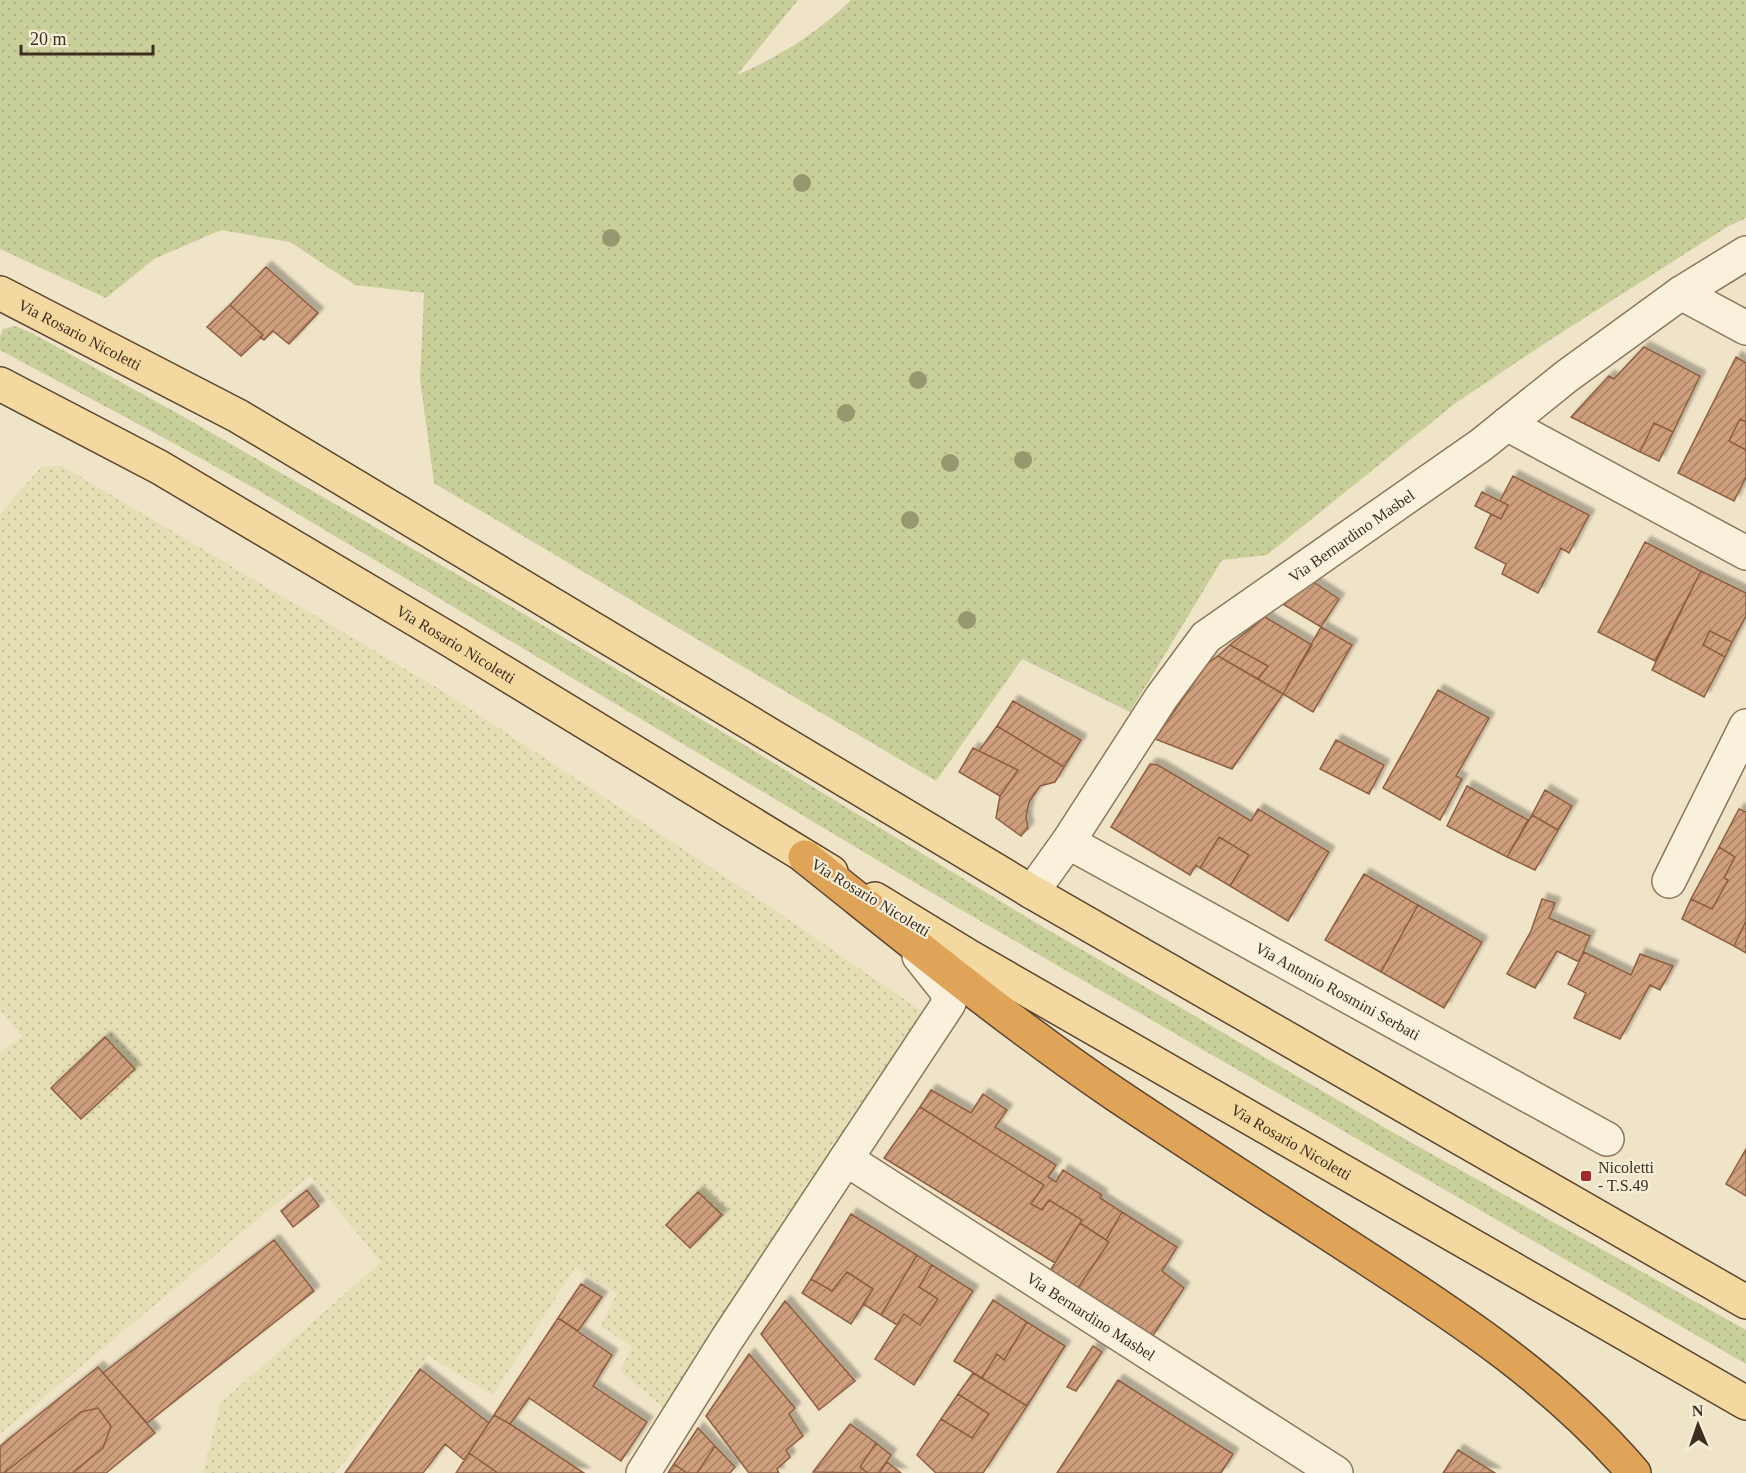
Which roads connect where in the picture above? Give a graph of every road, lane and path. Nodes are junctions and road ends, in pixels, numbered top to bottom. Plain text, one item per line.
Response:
1 (1746, 253) edge
2 (0, 293) edge
3 (1681, 293) junction
4 (1746, 328) edge
5 (0, 384) edge
6 (1507, 424) junction
7 (1746, 553) edge
8 (1746, 726) edge
9 (1068, 842) junction
10 (805, 857) junction
11 (1669, 881) dead end
12 (1032, 892) junction
13 (880, 916) junction
14 (1607, 1139) dead end
15 (846, 1159) junction
16 (1746, 1302) edge
17 (1746, 1402) edge
18 (643, 1473) edge
19 (1336, 1473) edge
20 (1634, 1473) edge

1 - 3 street, Via Bernardino Masbel
2 - 12 main road, Via Rosario Nicoletti
3 - 4 street
3 - 6 street, Via Bernardino Masbel
5 - 10 main road, Via Rosario Nicoletti
6 - 7 street
6 - 9 street, Via Bernardino Masbel
8 - 11 street
9 - 12 street, Via Bernardino Masbel
9 - 14 street, Via Antonio Rosmini Serbati
10 - 13 highway
10 - 17 main road, Via Rosario Nicoletti
12 - 16 main road, Via Rosario Nicoletti
13 - 15 street
13 - 20 highway
15 - 18 street
15 - 19 street, Via Bernardino Masbel

